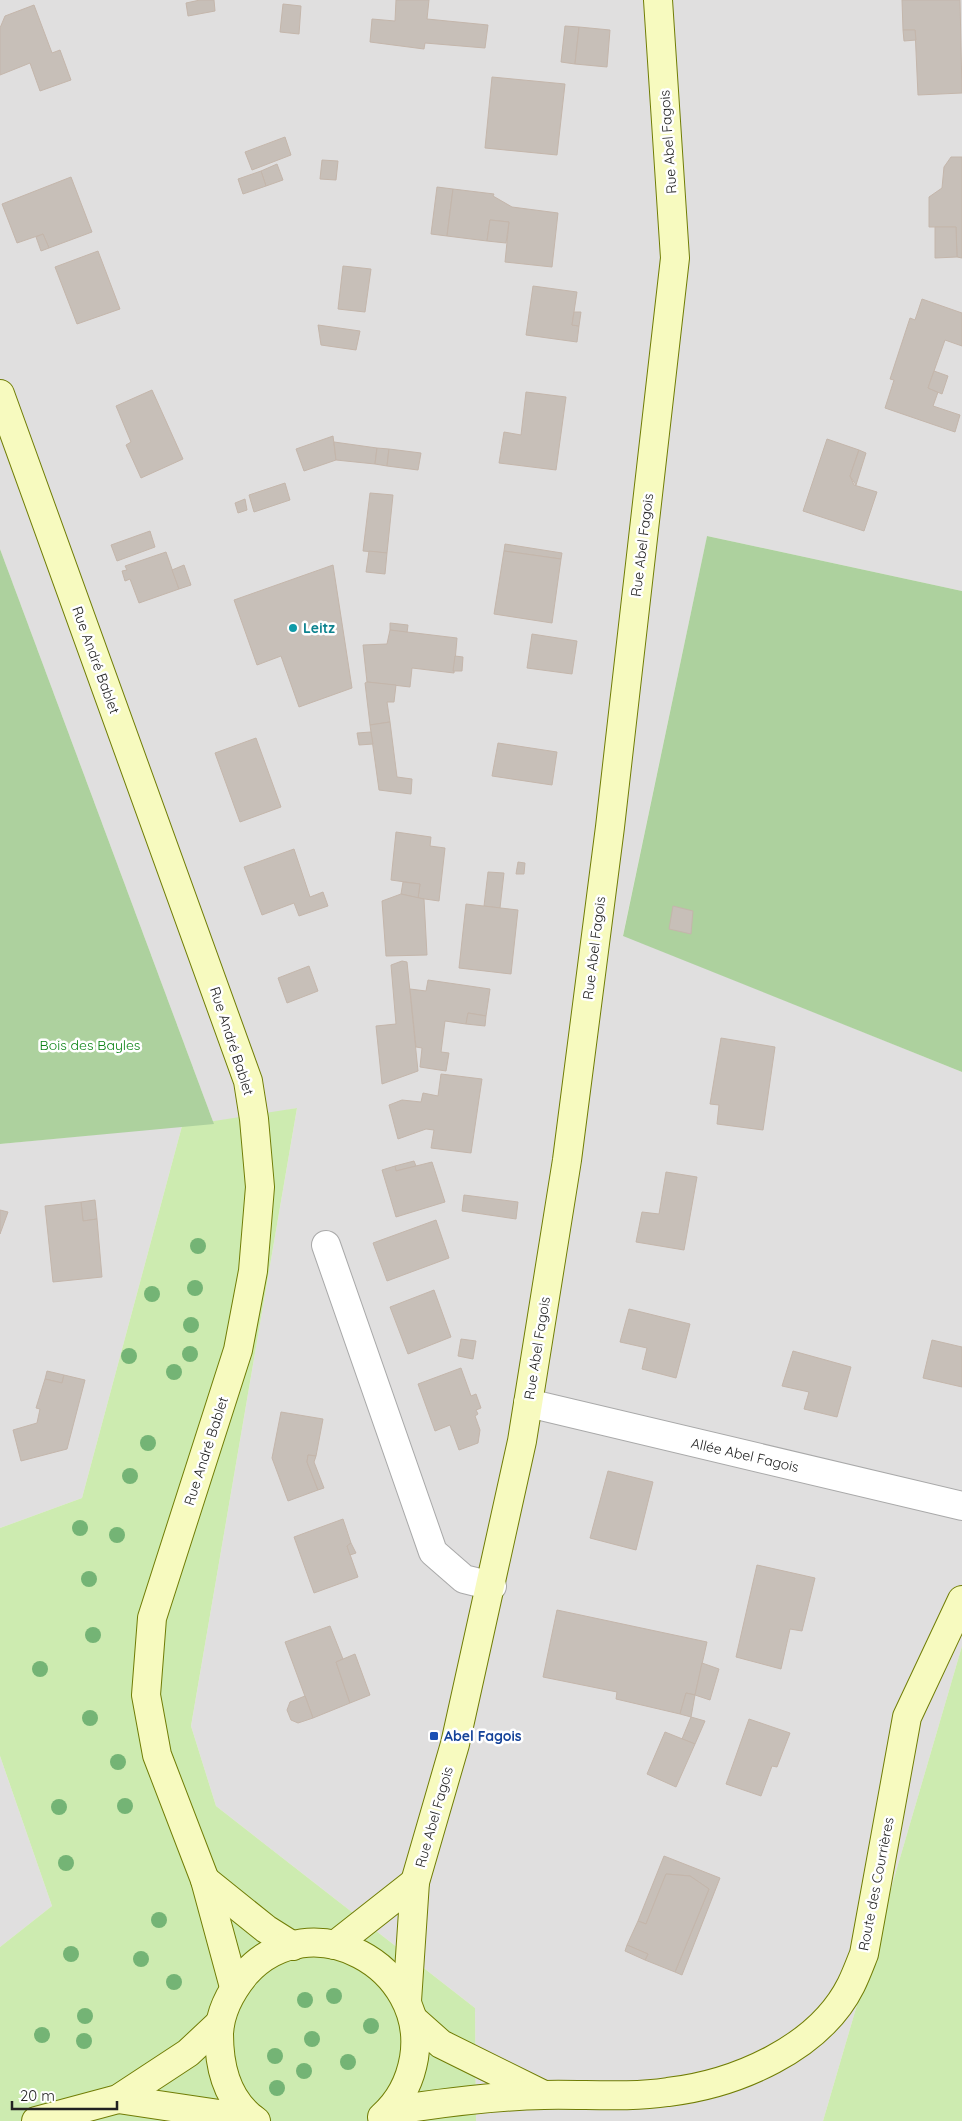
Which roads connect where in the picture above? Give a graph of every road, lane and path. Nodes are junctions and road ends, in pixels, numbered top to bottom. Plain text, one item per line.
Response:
1 (658, 0) edge
2 (0, 394) edge
3 (326, 1245) dead end
4 (528, 1403) junction
5 (962, 1506) edge
6 (492, 1586) junction
7 (962, 1600) edge
8 (205, 1880) junction
9 (415, 1882) junction
10 (335, 1945) junction
11 (293, 1946) junction
12 (234, 1987) junction
13 (410, 2010) junction
14 (220, 2023) junction
15 (543, 2095) junction
16 (118, 2099) junction
17 (383, 2116) edge
18 (254, 2120) edge
19 (36, 2121) edge

1 - 4 main road, Rue Abel Fagois
2 - 8 main road, Rue André Bablet
3 - 6 street
4 - 5 street, Allée Abel Fagois
4 - 6 main road, Rue Abel Fagois
6 - 9 main road, Rue Abel Fagois
7 - 15 main road, Route des Courrières
8 - 11 main road
8 - 12 main road, Rue André Bablet
9 - 10 main road, Rue Abel Fagois
9 - 13 main road, Rue Abel Fagois
10 - 11 main road, Route des Courrières
10 - 13 main road, Route des Courrières
11 - 12 main road, Route des Courrières
12 - 14 main road, Route des Courrières
13 - 15 main road, Route des Courrières
13 - 17 main road, Rue Abel Fagois
14 - 16 main road
14 - 18 main road
15 - 17 main road, Route des Courrières
16 - 18 main road
16 - 19 main road

